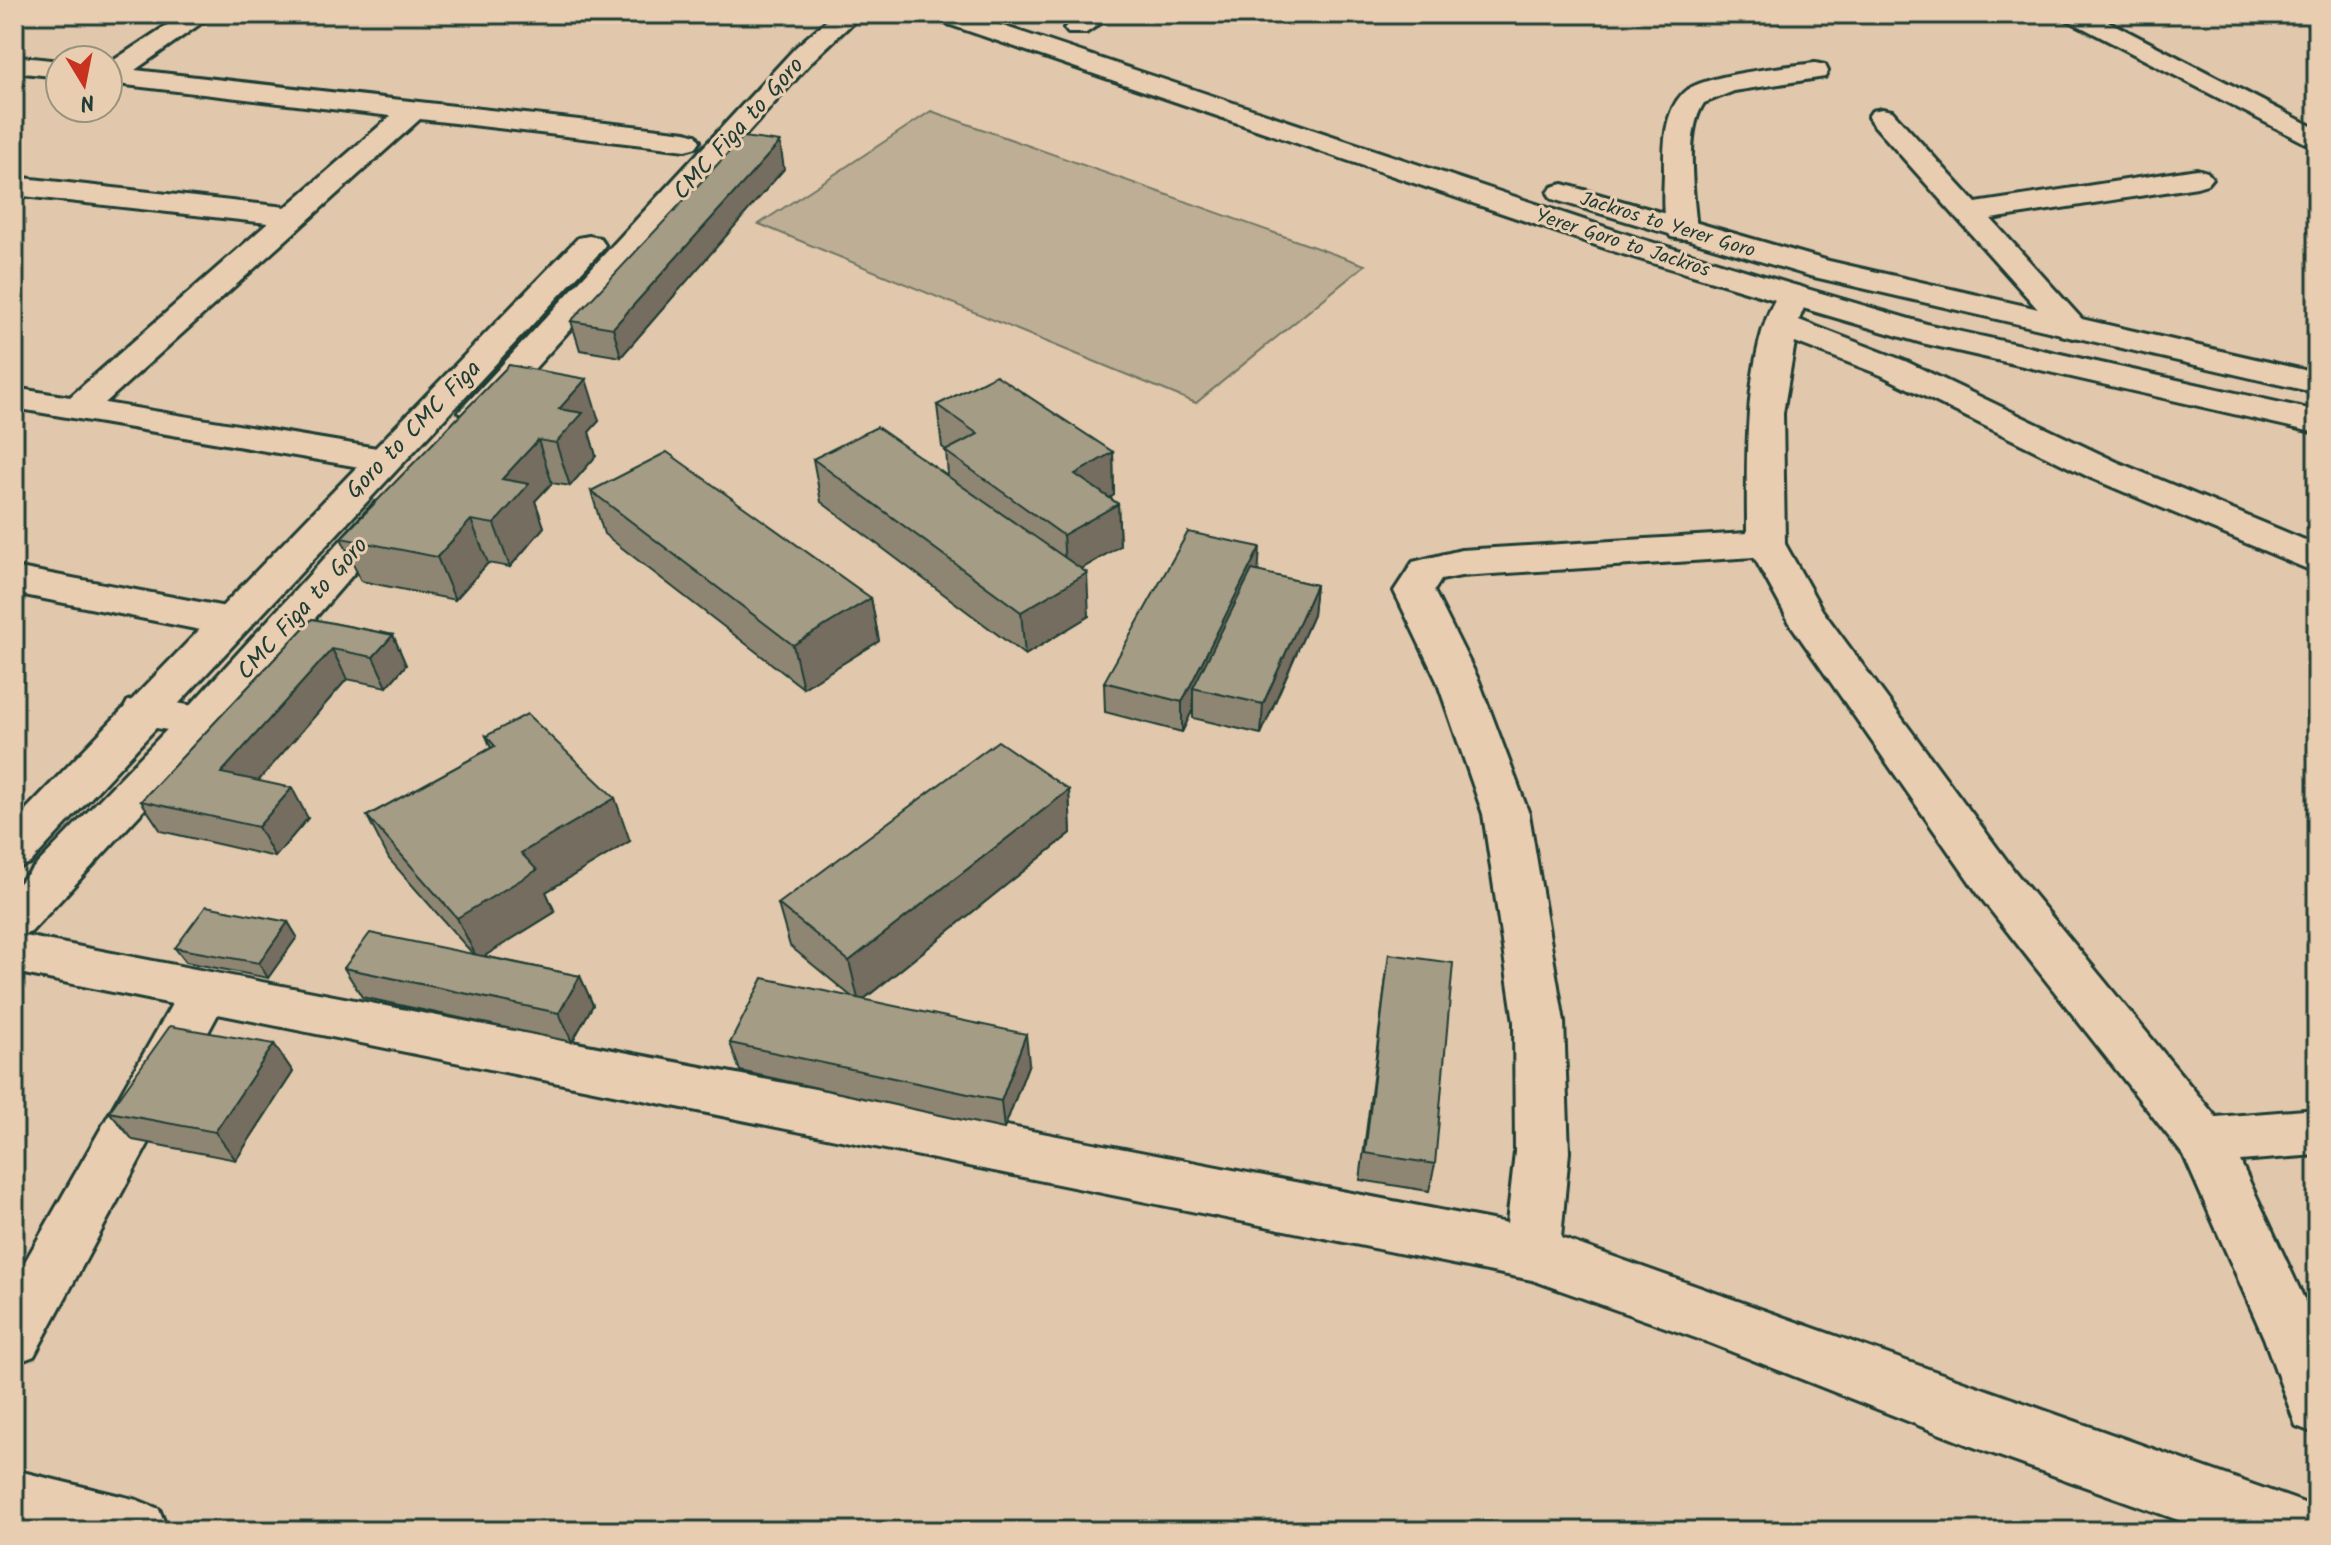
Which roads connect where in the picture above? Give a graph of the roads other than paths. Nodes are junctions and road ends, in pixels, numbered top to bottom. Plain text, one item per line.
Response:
1 (201, 14) edge
2 (819, 14) edge
3 (848, 14) edge
4 (942, 14) edge
5 (2075, 14) edge
6 (1048, 19) dead end
7 (1089, 21) edge
8 (1120, 43) dead end
9 (14, 64) edge
10 (124, 65) edge
11 (44, 67) edge
12 (1815, 71) dead end
13 (124, 77) edge
14 (1221, 78) dead end
15 (414, 110) junction
16 (1882, 117) dead end
17 (2317, 140) edge
18 (686, 141) junction
19 (2197, 178) dead end
20 (14, 186) edge
21 (1970, 213) junction
22 (292, 217) junction
23 (1682, 230) junction
24 (1787, 310) junction
25 (2073, 328) junction
26 (2317, 383) edge
27 (14, 398) edge
28 (78, 408) junction
29 (2317, 422) edge
30 (456, 436) edge
31 (383, 460) junction
32 (415, 481) edge
33 (1766, 544) junction
34 (2317, 560) edge
35 (14, 580) edge
36 (231, 622) junction
37 (143, 712) junction
38 (201, 721) junction
39 (14, 851) edge
40 (14, 919) edge
41 (14, 953) edge
42 (206, 990) junction
43 (2317, 1132) edge
44 (2204, 1141) junction
45 (1532, 1254) junction
46 (14, 1336) edge
47 (2317, 1405) edge
48 (15, 1502) edge
49 (137, 1531) edge
50 (2296, 1531) edge

1 - 10 street
2 - 18 street, Goro to CMC Figa
3 - 30 street, CMC Figa to Goro
4 - 24 street, Yerer Goro to Jackros
5 - 17 street
6 - 7 street
7 - 8 street
9 - 11 street
12 - 23 street
13 - 15 street
14 - 23 street, Jackros to Yerer Goro
15 - 18 street
15 - 22 street
16 - 21 street
18 - 31 street, Goro to CMC Figa
19 - 21 street
20 - 22 street
21 - 25 street
22 - 28 street
23 - 25 street, Jackros to Yerer Goro
24 - 29 street, Yerer Goro to Jackros
24 - 33 street
24 - 34 street
25 - 26 street, Jackros to Yerer Goro
27 - 28 street
28 - 31 street
31 - 36 street, Goro to CMC Figa
32 - 38 street, CMC Figa to Goro
33 - 44 street
33 - 45 street
35 - 36 street
36 - 37 street, Goro to CMC Figa
37 - 38 street
37 - 39 street, Goro to CMC Figa
38 - 40 street, CMC Figa to Goro
41 - 42 street
42 - 45 street
42 - 46 street
43 - 44 street
44 - 47 street
45 - 50 street
48 - 49 street

